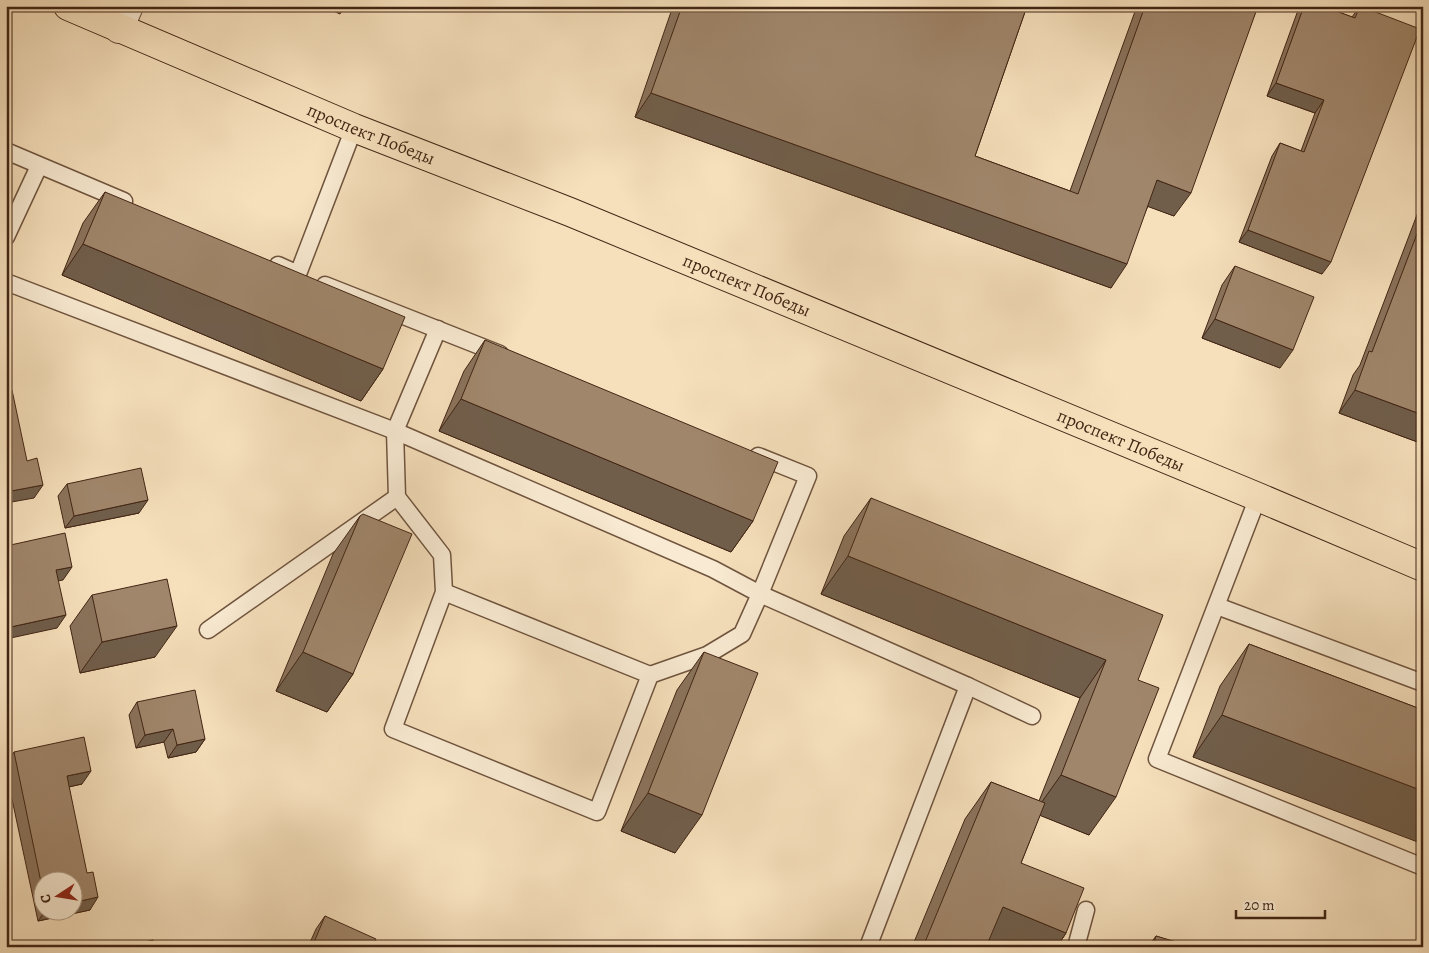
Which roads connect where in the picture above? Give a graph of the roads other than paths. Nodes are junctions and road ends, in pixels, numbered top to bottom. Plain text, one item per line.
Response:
1 (68, 6) edge
2 (124, 18) edge
3 (354, 128) junction
4 (6, 151) edge
5 (39, 166) junction
6 (137, 207) edge
7 (6, 237) edge
8 (262, 259) edge
9 (298, 274) junction
10 (6, 282) edge
11 (438, 329) junction
12 (512, 358) edge
13 (395, 430) junction
14 (743, 451) edge
15 (396, 497) junction
16 (1258, 497) junction
17 (1423, 567) edge
18 (444, 592) junction
19 (760, 594) junction
20 (1217, 606) junction
21 (208, 630) dead end
22 (650, 675) junction
23 (1423, 684) edge
24 (968, 686) junction
25 (1032, 716) dead end
26 (1423, 867) edge
27 (1086, 910) dead end
28 (868, 947) edge
29 (1076, 947) edge

1 - 2 main road, проспект Победы
2 - 3 main road, проспект Победы
3 - 9 lane
3 - 16 main road, проспект Победы
4 - 5 lane
5 - 6 lane
5 - 7 lane
8 - 9 lane
9 - 11 lane
10 - 13 lane
11 - 12 lane
11 - 13 lane
13 - 15 lane
13 - 19 lane
14 - 19 lane
15 - 18 lane
15 - 21 lane
16 - 17 main road, проспект Победы
16 - 20 lane
18 - 22 lane
18 - 22 lane
19 - 22 lane
19 - 24 lane
20 - 23 lane
20 - 26 lane
24 - 25 lane
24 - 28 lane
27 - 29 lane

